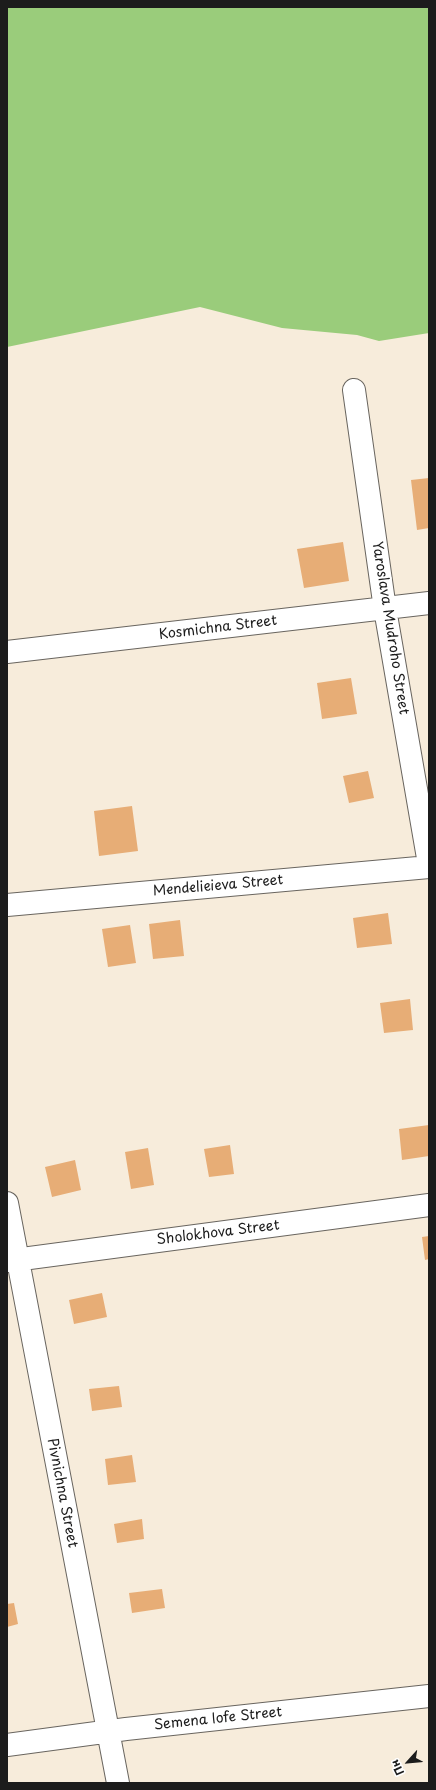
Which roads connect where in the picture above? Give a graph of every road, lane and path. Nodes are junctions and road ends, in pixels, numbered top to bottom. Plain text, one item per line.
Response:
1 (354, 390) dead end
2 (429, 603) edge
3 (386, 609) junction
4 (7, 652) edge
5 (429, 866) edge
6 (7, 904) edge
7 (7, 1203) edge
8 (429, 1205) edge
9 (12, 1260) edge
10 (429, 1696) edge
11 (107, 1732) junction
12 (7, 1745) edge
13 (118, 1783) edge

1 - 3 street, Yaroslava Mudroho Street
2 - 3 street, Kosmichna Street
3 - 4 street, Kosmichna Street
3 - 5 street, Yaroslava Mudroho Street
5 - 6 street, Mendelieieva Street
7 - 9 street, Pivnichna Street
8 - 9 street, Sholokhova Street
9 - 11 street, Pivnichna Street
10 - 11 street, Semena Iofe Street
11 - 12 street, Semena Iofe Street
11 - 13 street, Pivnichna Street

